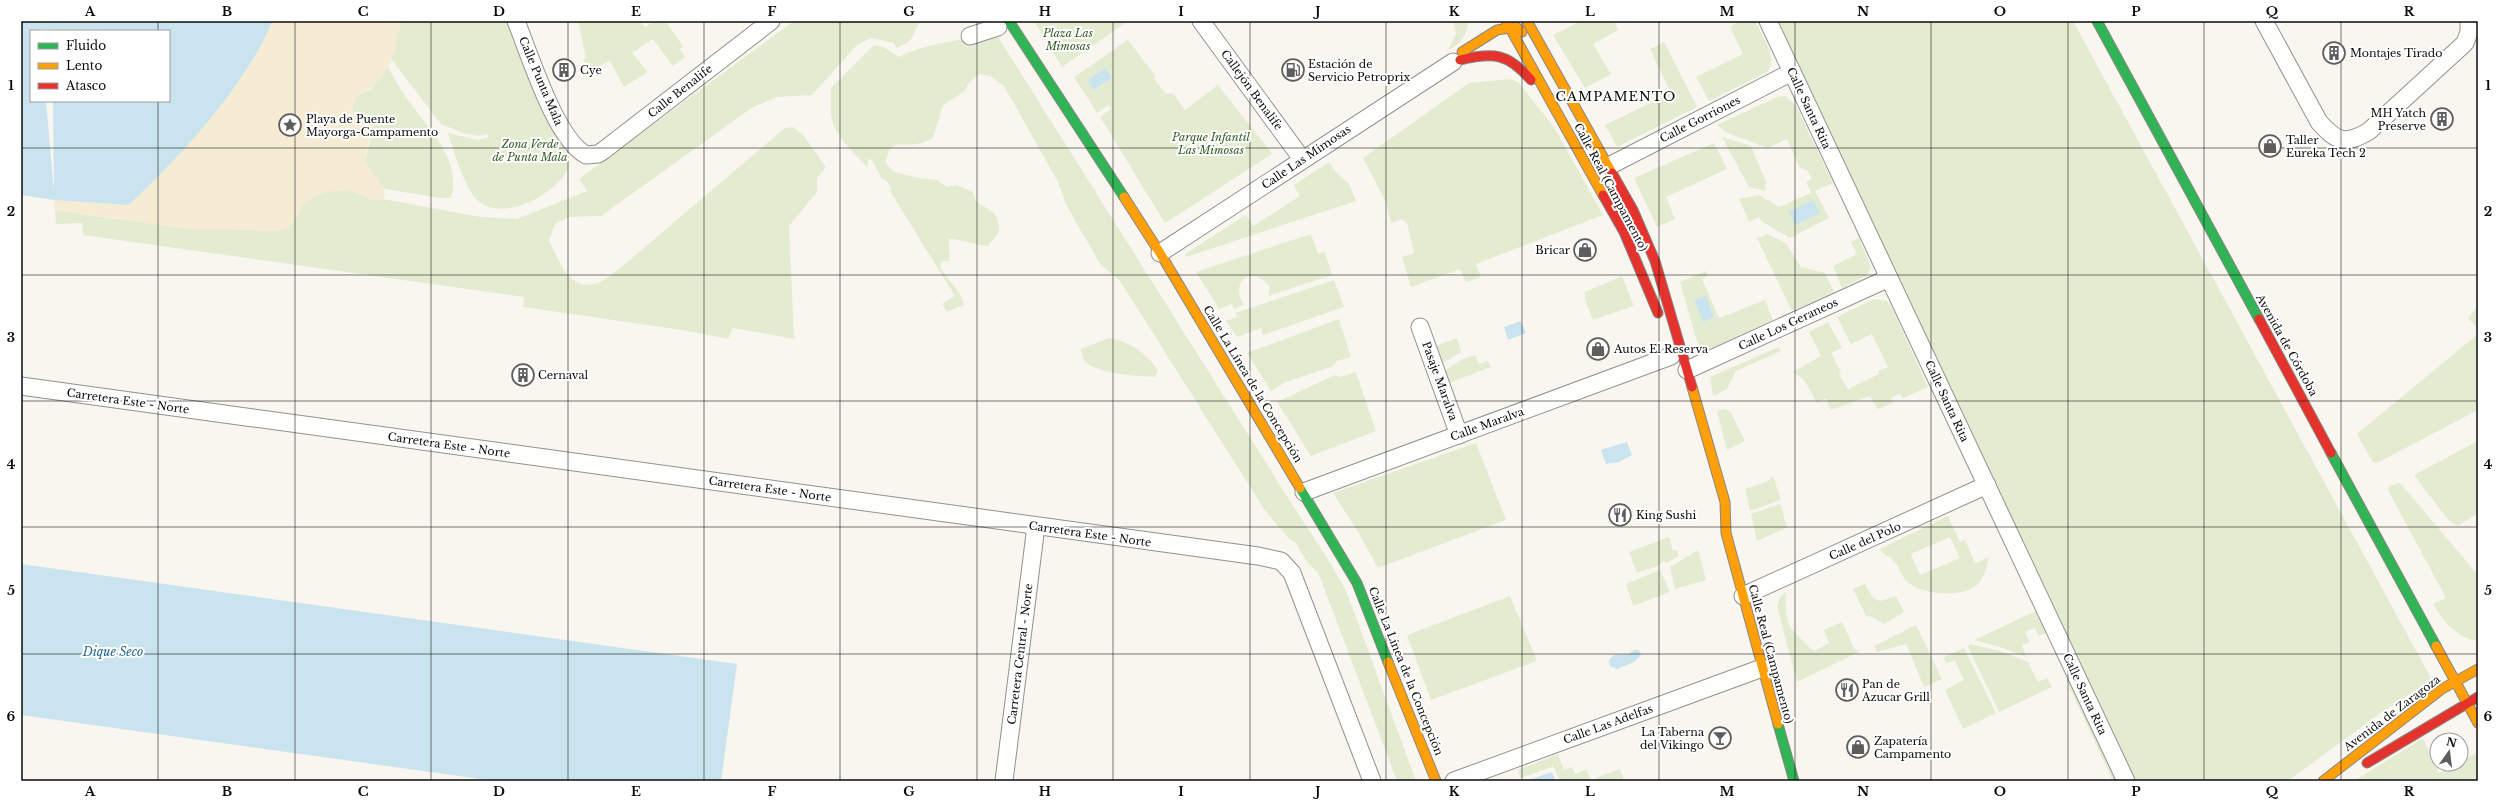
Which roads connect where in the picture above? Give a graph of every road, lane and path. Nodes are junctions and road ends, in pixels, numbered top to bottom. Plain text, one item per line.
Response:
1 (516, 21) edge
2 (771, 21) edge
3 (994, 21) edge
4 (1009, 21) edge
5 (1201, 21) edge
6 (1528, 21) edge
7 (1768, 21) edge
8 (2097, 21) edge
9 (2264, 21) edge
10 (2469, 21) edge
11 (1509, 23) edge
12 (1476, 31) dead end
13 (970, 36) dead end
14 (1460, 58) junction
15 (1792, 72) junction
16 (1561, 119) junction
17 (586, 155) joint
18 (1302, 159) junction
19 (1609, 166) junction
20 (1160, 253) junction
21 (1889, 278) junction
22 (1660, 319) dead end
23 (1420, 327) dead end
24 (1675, 360) junction
25 (21, 386) edge
26 (1459, 434) junction
27 (1987, 485) junction
28 (1304, 492) junction
29 (1714, 513) dead end
30 (1036, 526) junction
31 (1726, 533) junction
32 (1743, 596) junction
33 (1762, 668) junction
34 (2478, 669) edge
35 (2458, 679) junction
36 (2478, 686) edge
37 (2461, 690) junction
38 (2478, 697) edge
39 (2466, 703) junction
40 (2477, 720) edge
41 (2392, 747) junction
42 (2359, 768) dead end
43 (1004, 781) edge
44 (1372, 781) edge
45 (1436, 781) edge
46 (1454, 781) edge
47 (1794, 781) edge
48 (2126, 781) edge
49 (2323, 781) edge

1 - 17 street, Calle Punta Mala
2 - 17 street, Calle Benalife
3 - 13 street
4 - 20 main road, Calle La Línea de la Concepción
5 - 18 street, Callejón Benalife
6 - 19 main road, Calle Real (Campamento)
7 - 15 street, Calle Santa Rita
8 - 35 main road, Avenida de Córdoba
9 - 10 street
11 - 14 main road
11 - 14 main road
11 - 16 main road, Calle Real (Campamento)
11 - 19 main road
12 - 14 main road
14 - 16 main road
14 - 18 street, Calle Las Mimosas
15 - 19 street, Calle Gorriones
15 - 21 street, Calle Santa Rita
16 - 22 main road, Calle Real (Campamento)
18 - 20 street, Calle Las Mimosas
19 - 24 main road, Calle Real (Campamento)
20 - 28 main road, Calle La Línea de la Concepción
21 - 24 street, Calle Los Geraneos
21 - 27 street, Calle Santa Rita
23 - 26 street, Pasaje Maralva
24 - 26 street, Calle Maralva
24 - 31 main road, Calle Real (Campamento)
25 - 30 street, Carretera Este - Norte
26 - 28 street, Calle Maralva
27 - 32 street, Calle del Polo
27 - 48 street, Calle Santa Rita
28 - 45 main road, Calle La Línea de la Concepción
29 - 31 main road, Calle Real (Campamento)
30 - 43 street, Carretera Central - Norte
30 - 44 street, Carretera Este - Norte
31 - 32 main road, Calle Real (Campamento)
32 - 33 main road, Calle Real (Campamento)
33 - 46 street, Calle Las Adelfas
33 - 47 main road, Calle Real (Campamento)
34 - 35 main road, Avenida de Zaragoza
35 - 37 main road
35 - 49 main road, Avenida de Zaragoza
36 - 39 main road
37 - 39 main road
37 - 41 main road
38 - 39 main road
39 - 40 main road
39 - 41 main road
41 - 42 main road

